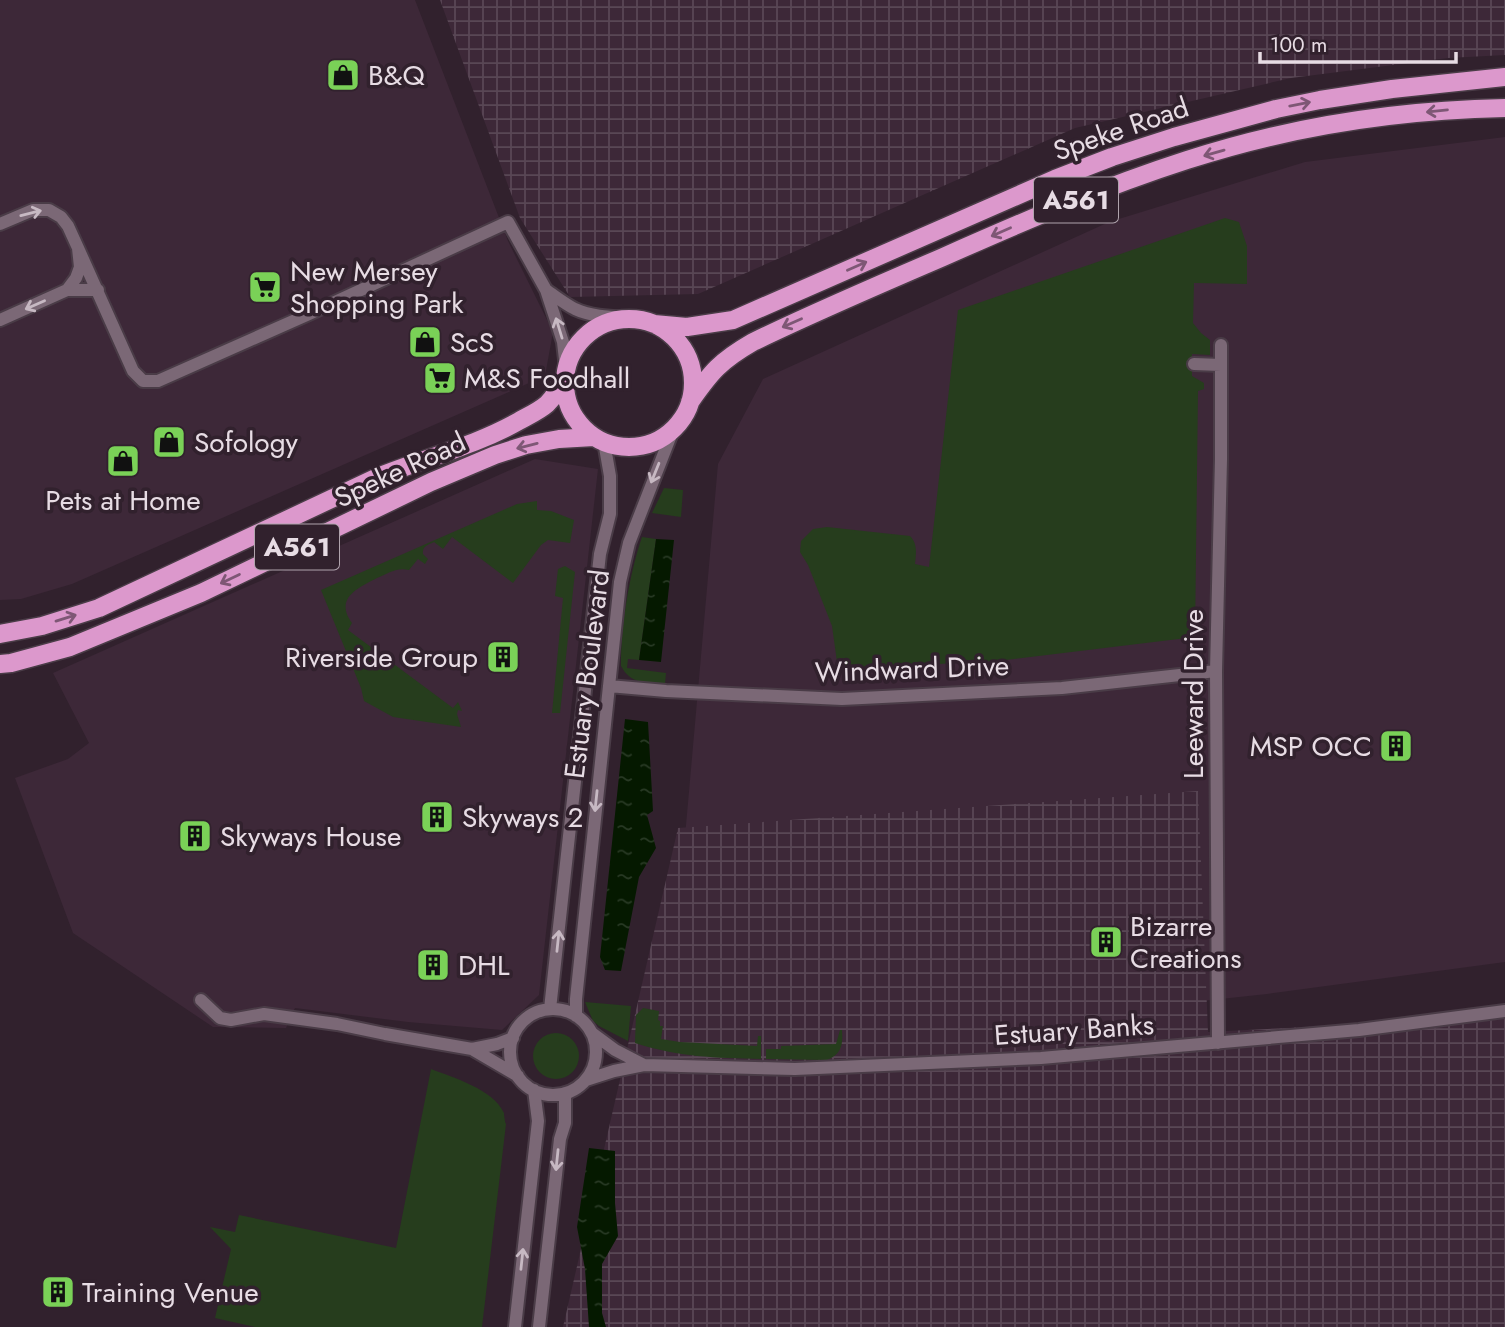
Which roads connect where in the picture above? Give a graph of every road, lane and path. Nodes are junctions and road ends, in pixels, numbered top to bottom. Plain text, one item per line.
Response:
1 (1505, 76) edge
2 (1486, 78) junction
3 (1505, 83) edge
4 (1505, 108) edge
5 (1092, 165) junction
6 (1101, 190) junction
7 (0, 224) edge
8 (78, 248) junction
9 (67, 290) junction
10 (98, 290) junction
11 (545, 290) junction
12 (631, 318) junction
13 (0, 320) edge
14 (654, 324) junction
15 (1222, 345) dead end
16 (1194, 364) dead end
17 (1222, 365) junction
18 (566, 372) junction
19 (690, 402) junction
20 (673, 430) junction
21 (599, 440) junction
22 (0, 634) edge
23 (0, 664) edge
24 (1216, 671) junction
25 (609, 686) junction
26 (201, 1000) dead end
27 (550, 1009) junction
28 (1505, 1011) edge
29 (576, 1016) junction
30 (592, 1033) junction
31 (513, 1038) junction
32 (1218, 1043) junction
33 (472, 1049) junction
34 (644, 1065) junction
35 (518, 1076) junction
36 (586, 1080) junction
37 (534, 1090) junction
38 (565, 1093) junction
39 (515, 1327) edge
40 (539, 1327) edge

1 - 2 highway, Speke Road
2 - 3 street
5 -> 2 highway, Speke Road / A561
4 -> 6 highway, Speke Road / A561
5 - 6 highway
14 -> 5 highway, Speke Road / A561
6 -> 19 highway, Speke Road / A561
7 -> 8 street
8 - 9 street
8 - 10 street
9 - 10 street
9 -> 13 street
10 - 11 street
11 - 12 street
18 -> 11 street
12 - 14 highway, A561
12 - 18 highway, A561
14 - 19 highway, A561
15 - 17 street, Leeward Drive
16 - 17 street
17 - 24 street, Leeward Drive
18 - 21 highway
22 -> 18 highway, Speke Road / A561
19 - 20 highway, A561
20 - 21 highway, A561
20 -> 25 street, Estuary Boulevard
21 -> 23 highway, Speke Road / A561
27 -> 21 street, Estuary Boulevard
24 - 25 street, Windward Drive
24 - 32 street, Leeward Drive
25 -> 29 street, Estuary Boulevard
26 - 33 street
27 - 29 street
27 - 31 street
28 - 32 street, Estuary Banks
29 - 30 street
30 - 34 street, Estuary Banks
30 - 36 street
31 - 33 street
31 - 35 street
32 - 34 street, Estuary Banks
33 - 35 street
34 - 36 street, Estuary Banks
35 - 37 street
36 - 38 street
37 - 38 street
39 -> 37 street
38 -> 40 street

